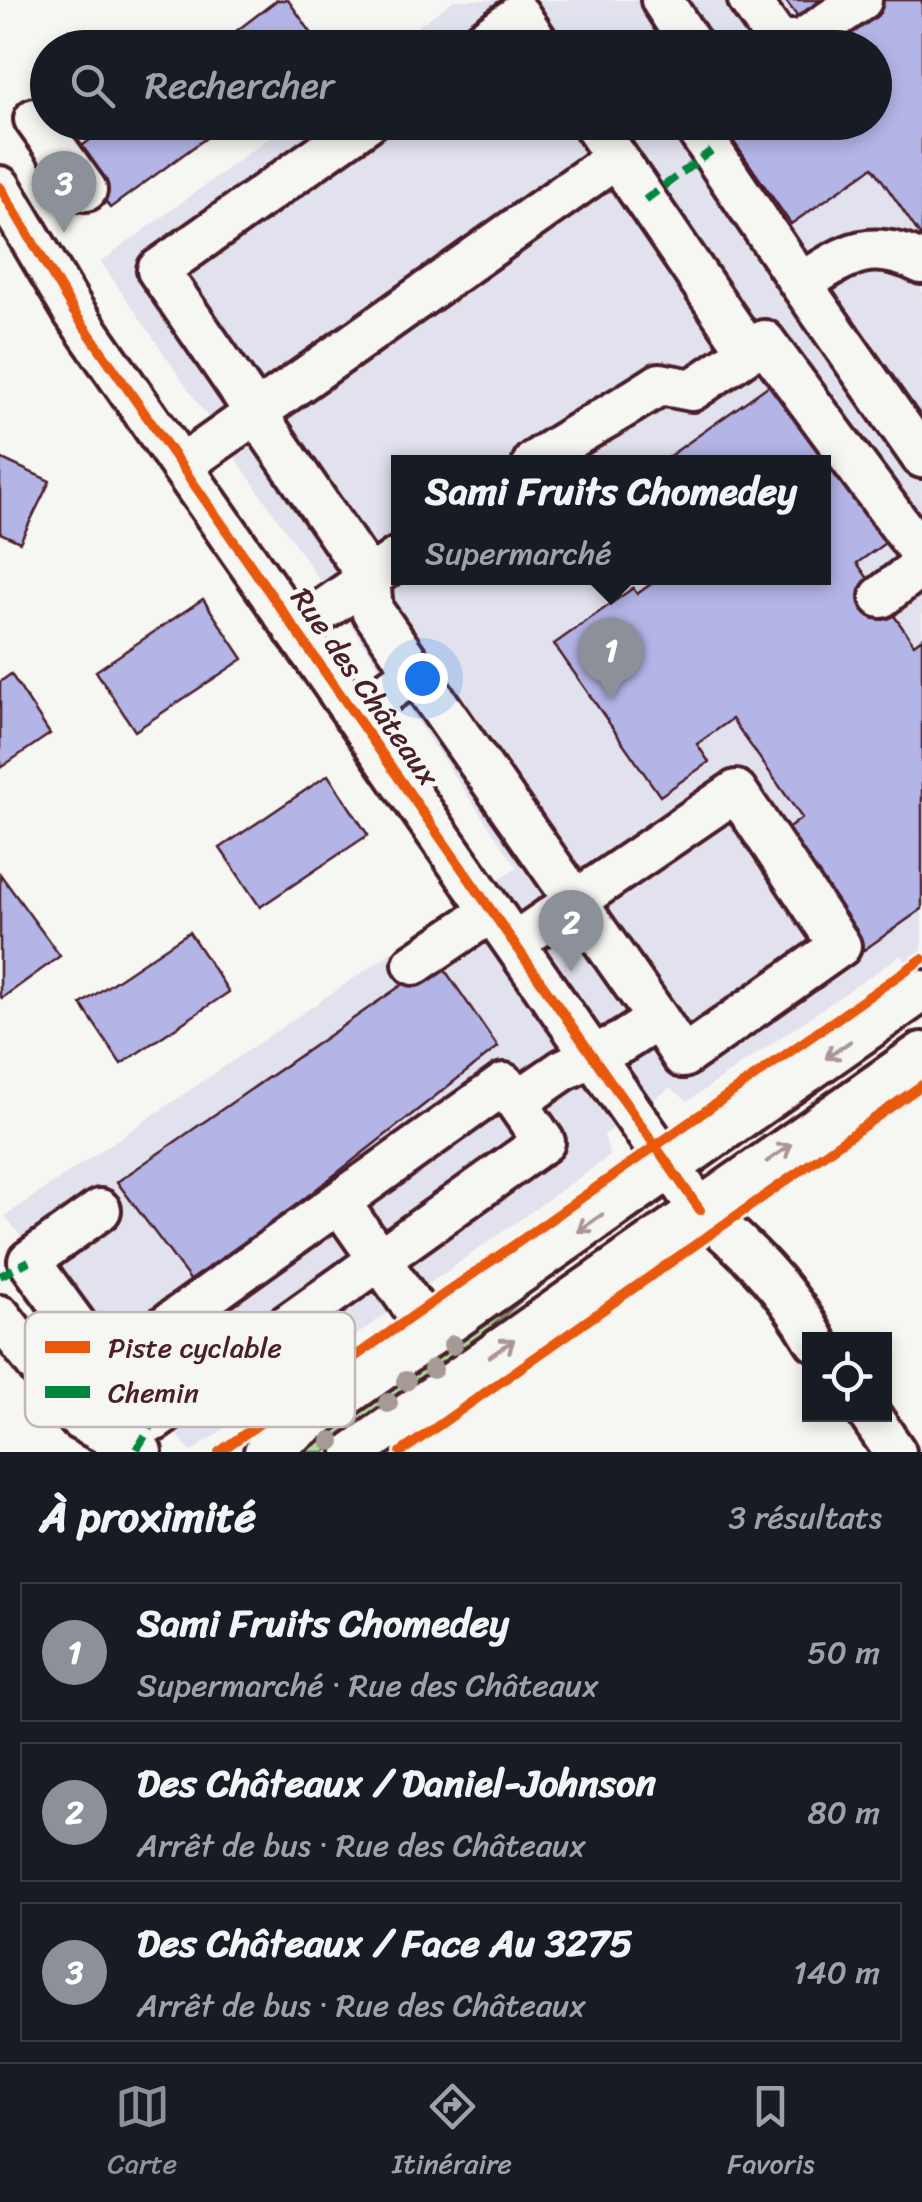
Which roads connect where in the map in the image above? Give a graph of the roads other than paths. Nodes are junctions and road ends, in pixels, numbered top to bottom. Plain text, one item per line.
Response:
1 (662, 0) edge
2 (749, 0) edge
3 (862, 0) edge
4 (497, 30) edge
5 (529, 30) edge
6 (682, 30) edge
7 (765, 30) edge
8 (817, 30) edge
9 (50, 140) edge
10 (342, 140) edge
11 (604, 140) edge
12 (704, 140) edge
13 (616, 158) junction
14 (0, 186) edge
15 (86, 190) dead end
16 (922, 263) edge
17 (801, 284) junction
18 (847, 349) junction
19 (748, 352) junction
20 (796, 384) junction
21 (257, 414) junction
22 (544, 455) edge
23 (922, 457) edge
24 (180, 466) junction
25 (922, 554) edge
26 (922, 566) edge
27 (384, 568) edge
28 (882, 597) dead end
29 (294, 630) junction
30 (416, 672) junction
31 (354, 714) junction
32 (577, 902) junction
33 (503, 927) junction
34 (414, 964) dead end
35 (922, 991) edge
36 (658, 1018) junction
37 (922, 1052) edge
38 (593, 1055) junction
39 (518, 1101) junction
40 (670, 1167) junction
41 (339, 1202) junction
42 (100, 1210) dead end
43 (700, 1210) junction
44 (378, 1259) junction
45 (66, 1312) edge
46 (185, 1312) edge
47 (305, 1312) edge
48 (0, 1316) edge
49 (810, 1332) edge
50 (432, 1334) junction
51 (25, 1350) edge
52 (355, 1388) edge
53 (874, 1422) edge
54 (90, 1427) edge
55 (300, 1427) edge
56 (119, 1447) edge
57 (265, 1452) edge
58 (354, 1452) edge
59 (895, 1452) edge

1 - 6 street
2 - 7 street
3 - 8 street
4 - 5 street
9 - 15 street
10 - 21 street
11 - 13 street
12 - 17 street
13 - 19 street
13 - 21 street
14 - 24 street, Rue des Châteaux
16 - 17 street
17 - 18 street
18 - 20 street
18 - 23 street
19 - 20 street
19 - 22 street
20 - 25 street
21 - 24 street
21 - 27 street
24 - 29 street, Rue des Châteaux
26 - 28 street
27 - 29 street
27 - 30 street
29 - 31 street, Rue des Châteaux
30 - 31 street
30 - 32 street
31 - 33 street, Rue des Châteaux
32 - 33 street
32 - 36 street
32 - 36 street
33 - 34 street
33 - 38 street, Rue des Châteaux
35 -> 40 street
36 - 38 street
43 -> 37 street
38 - 39 street
38 - 40 street, Rue des Châteaux
39 - 41 street
39 - 44 street
40 - 43 street, Rue des Châteaux
40 -> 50 street
41 - 44 street
41 - 46 street
42 - 45 street
43 - 49 street, Rue des Châteaux
58 -> 43 street
44 - 47 street
44 - 50 street
48 - 51 street
50 - 52 street
53 - 59 street
54 - 56 street
55 - 57 street

